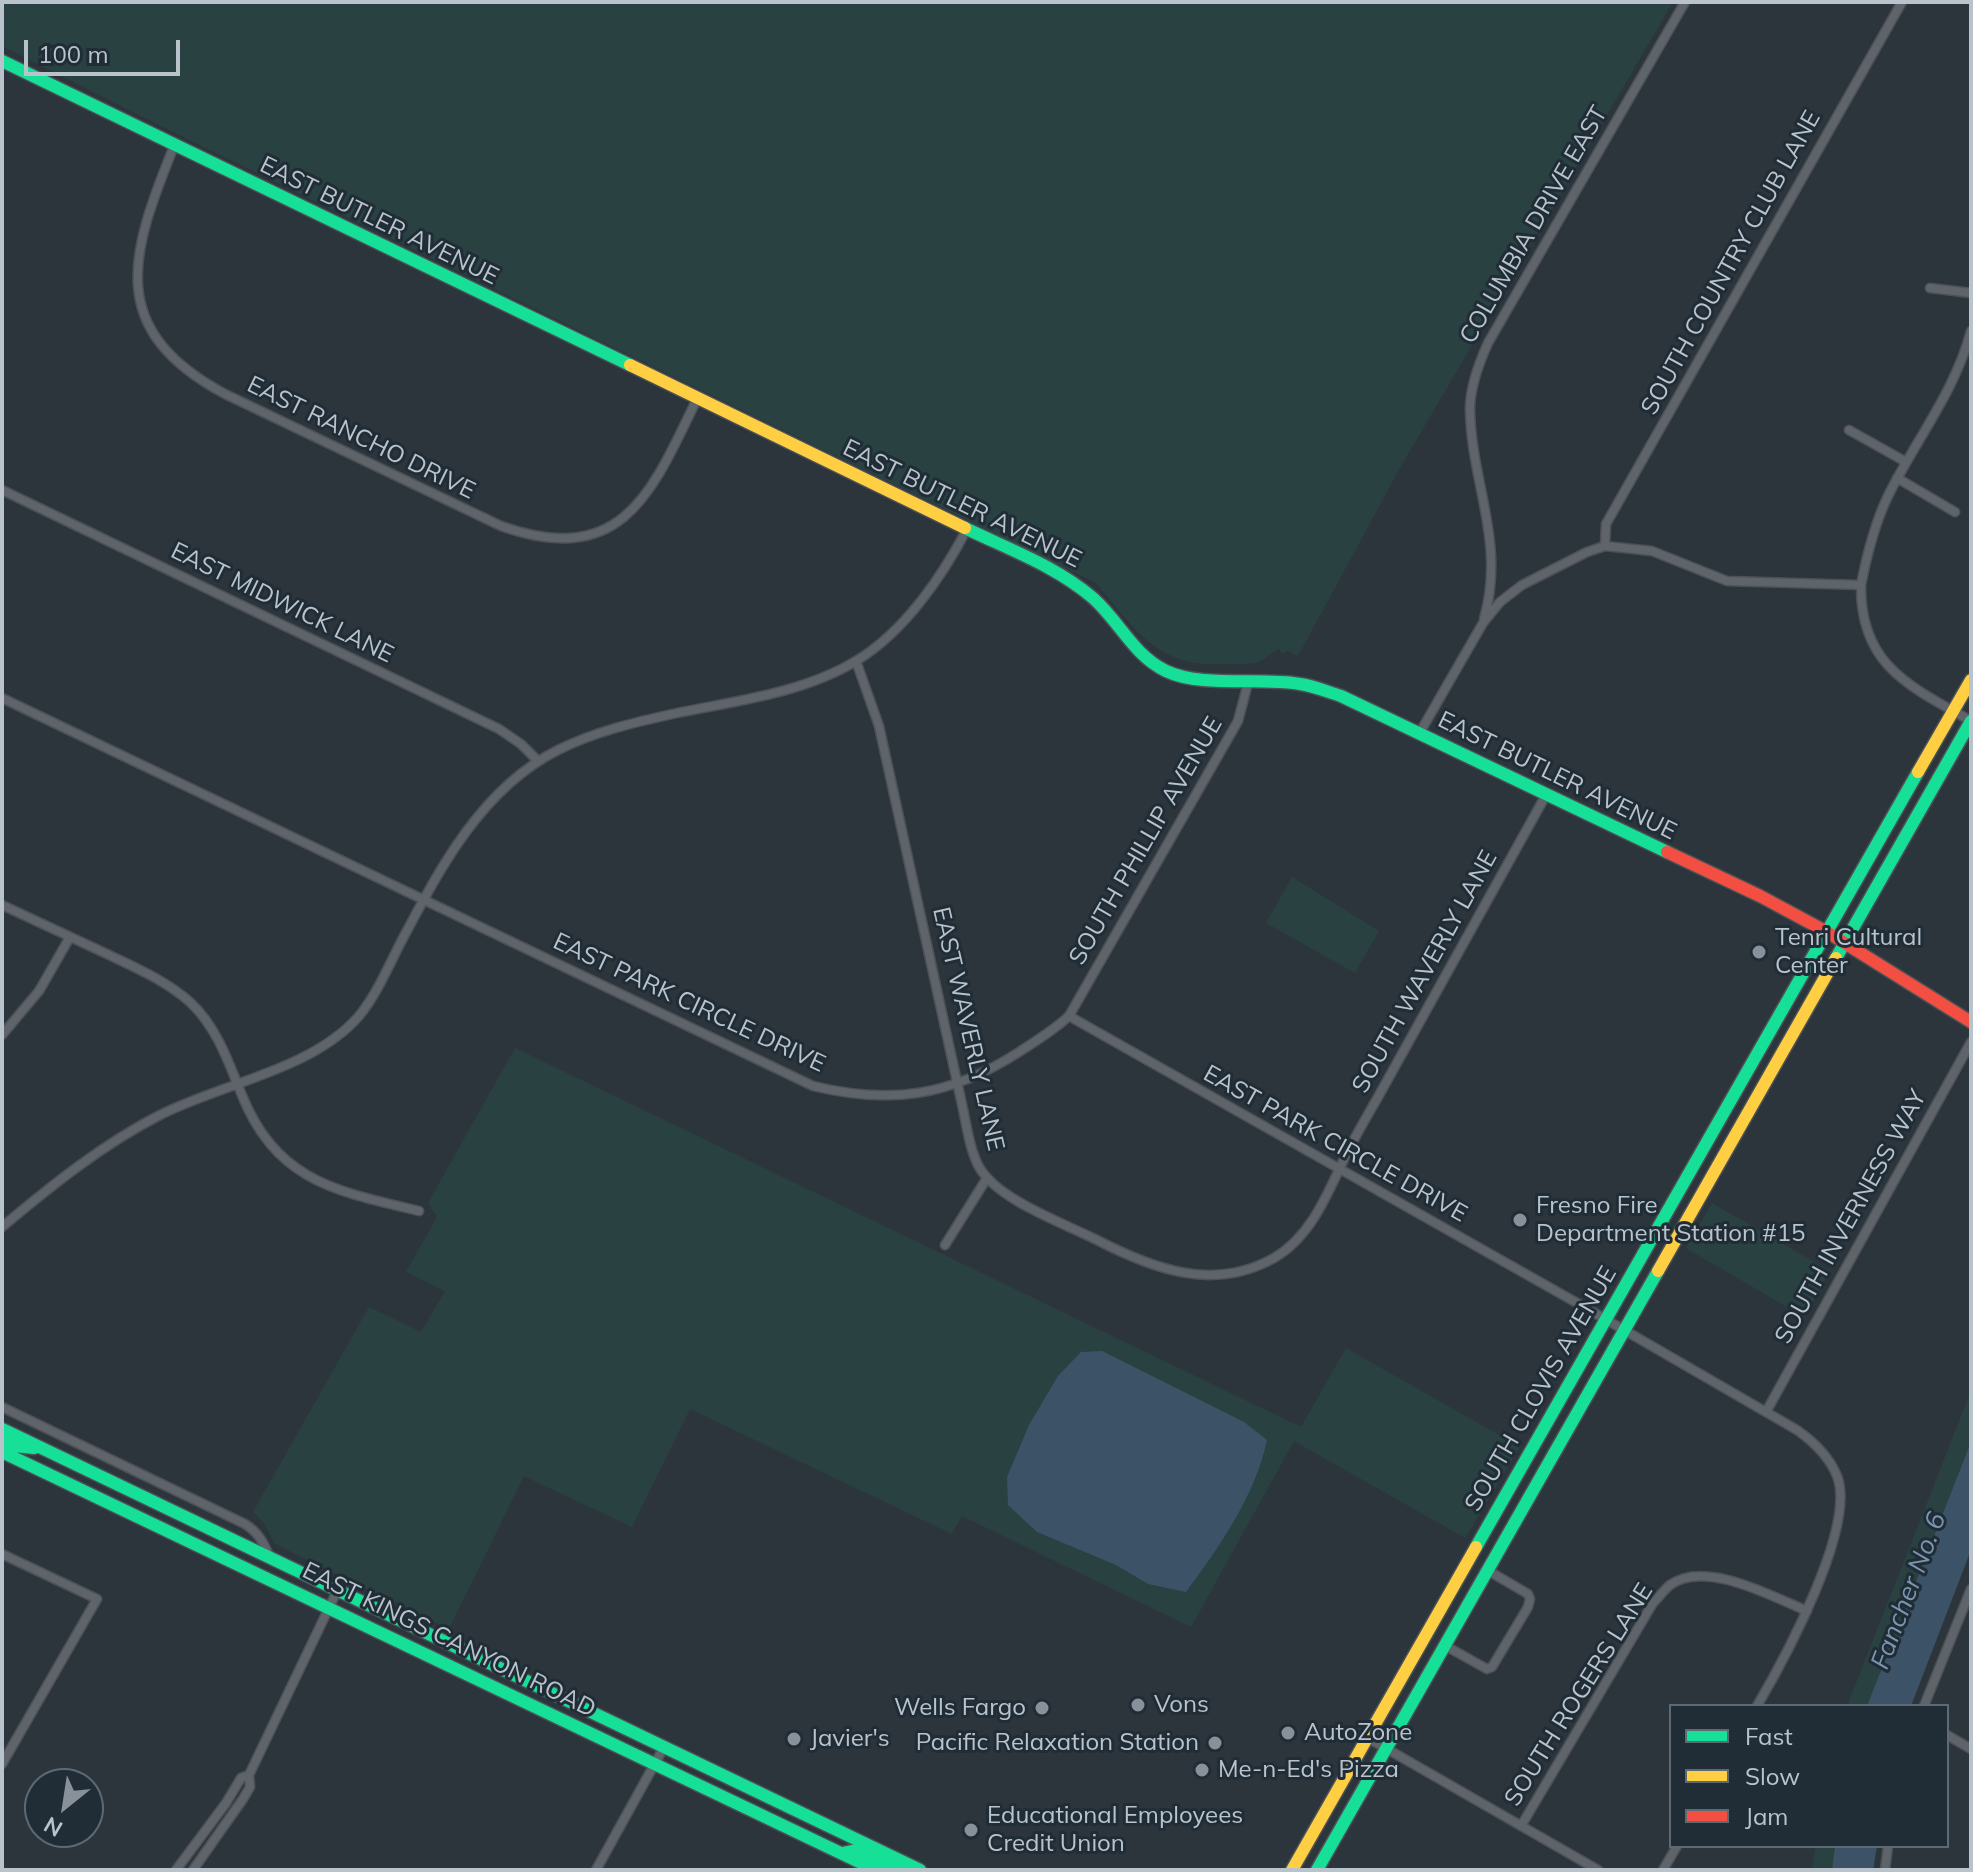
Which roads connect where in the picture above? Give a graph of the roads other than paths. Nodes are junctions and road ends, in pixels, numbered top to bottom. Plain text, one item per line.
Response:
1 (1685, 2) edge
2 (1902, 2) edge
3 (2, 61) edge
4 (174, 146) junction
5 (1930, 288) dead end
6 (1971, 293) edge
7 (1971, 331) edge
8 (1969, 351) edge
9 (697, 399) junction
10 (1849, 430) dead end
11 (1906, 462) junction
12 (1897, 478) junction
13 (2, 490) edge
14 (1955, 512) dead end
15 (967, 529) junction
16 (1605, 546) junction
17 (1861, 585) junction
18 (1483, 623) junction
19 (856, 661) junction
20 (1971, 680) edge
21 (1248, 683) junction
22 (2, 698) edge
23 (1953, 711) junction
24 (1971, 721) edge
25 (1419, 734) junction
26 (538, 761) junction
27 (1546, 795) junction
28 (424, 899) junction
29 (2, 905) edge
30 (1827, 932) junction
31 (70, 937) junction
32 (1844, 944) junction
33 (1069, 1016) junction
34 (1971, 1022) edge
35 (2, 1035) edge
36 (1971, 1042) edge
37 (237, 1083) junction
38 (959, 1083) junction
39 (1340, 1170) junction
40 (987, 1178) junction
41 (419, 1211) dead end
42 (2, 1227) edge
43 (945, 1245) dead end
44 (1607, 1319) junction
45 (1624, 1330) junction
46 (2, 1407) edge
47 (1766, 1412) junction
48 (2, 1429) edge
49 (2, 1440) edge
50 (45, 1450) junction
51 (2, 1452) edge
52 (2, 1554) edge
53 (270, 1558) junction
54 (1487, 1570) junction
55 (1971, 1589) edge
56 (337, 1591) junction
57 (329, 1608) junction
58 (1807, 1611) junction
59 (1444, 1645) junction
60 (1758, 1704) edge
61 (1925, 1704) edge
62 (1949, 1736) edge
63 (1368, 1738) junction
64 (664, 1747) junction
65 (1386, 1748) junction
66 (1971, 1749) edge
67 (656, 1763) junction
68 (2, 1764) edge
69 (249, 1775) junction
70 (1521, 1826) junction
71 (1676, 1848) edge
72 (1888, 1848) edge
73 (842, 1853) junction
74 (176, 1870) edge
75 (193, 1870) edge
76 (596, 1870) edge
77 (876, 1870) edge
78 (898, 1870) edge
79 (920, 1870) edge
80 (1292, 1870) edge
81 (1317, 1870) edge
82 (1598, 1870) edge
83 (1663, 1870) edge
84 (1885, 1870) edge

1 - 18 street, COLUMBIA DRIVE EAST
2 - 16 street, SOUTH COUNTRY CLUB LANE
3 - 4 main road, EAST BUTLER AVENUE
4 - 9 main road, EAST BUTLER AVENUE
4 - 9 street, EAST RANCHO DRIVE
5 - 6 street
7 - 8 street
8 - 11 street
9 - 15 main road, EAST BUTLER AVENUE
10 - 11 street
11 - 12 street
12 - 14 street
12 - 17 street
13 - 26 street, EAST MIDWICK LANE
15 - 19 street
15 - 21 main road, EAST BUTLER AVENUE
16 - 17 street
16 - 18 street
17 - 23 street
18 - 25 street
19 - 26 street
19 - 38 street, EAST WAVERLY LANE
20 - 23 main road, SOUTH CLOVIS AVENUE
21 - 25 main road, EAST BUTLER AVENUE
21 - 33 street, SOUTH PHILLIP AVENUE
22 - 28 street, EAST PARK CIRCLE DRIVE
23 - 24 street
23 - 30 main road, SOUTH CLOVIS AVENUE
24 - 32 main road, SOUTH CLOVIS AVENUE
25 - 27 main road, EAST BUTLER AVENUE
26 - 28 street
27 - 30 main road, EAST BUTLER AVENUE
27 - 39 street, SOUTH WAVERLY LANE
28 - 37 street
28 - 38 street, EAST PARK CIRCLE DRIVE
29 - 31 street
30 - 32 main road, EAST BUTLER AVENUE
30 - 44 main road, SOUTH CLOVIS AVENUE
31 - 35 street
31 - 37 street
32 - 34 main road, EAST BUTLER AVENUE
32 - 45 main road, SOUTH CLOVIS AVENUE
33 - 38 street, EAST PARK CIRCLE DRIVE
33 - 39 street, EAST PARK CIRCLE DRIVE
36 - 47 street, SOUTH INVERNESS WAY
37 - 41 street
37 - 42 street
38 - 40 street, EAST WAVERLY LANE
39 - 40 street, EAST WAVERLY LANE
39 - 44 street, EAST PARK CIRCLE DRIVE
40 - 43 street
44 - 45 street, EAST PARK CIRCLE DRIVE
44 - 63 main road, SOUTH CLOVIS AVENUE
45 - 47 street, EAST PARK CIRCLE DRIVE
45 - 54 main road, SOUTH CLOVIS AVENUE
46 - 53 street, EAST KINGS CANYON ROAD
47 - 58 street, EAST PARK CIRCLE DRIVE
48 - 50 main road, EAST KINGS CANYON ROAD
49 - 50 main road
50 - 53 main road, EAST KINGS CANYON ROAD
51 - 57 main road, EAST KINGS CANYON ROAD
52 - 68 street
53 - 56 main road, EAST KINGS CANYON ROAD
54 - 59 main road, SOUTH CLOVIS AVENUE
54 - 59 street
55 - 61 street
56 - 57 street
56 - 64 main road, EAST KINGS CANYON ROAD
57 - 67 main road, EAST KINGS CANYON ROAD
57 - 69 street
58 - 60 street
58 - 70 street, SOUTH ROGERS LANE
59 - 65 main road, SOUTH CLOVIS AVENUE
62 - 66 street
63 - 65 street
63 - 80 main road, SOUTH CLOVIS AVENUE
64 - 67 street
64 - 79 main road, EAST KINGS CANYON ROAD
65 - 70 street
65 - 81 main road, SOUTH CLOVIS AVENUE
67 - 73 main road, EAST KINGS CANYON ROAD
67 - 76 street
69 - 74 street
69 - 75 street
70 - 82 street
71 - 83 street
72 - 84 street
73 - 77 main road, EAST KINGS CANYON ROAD
73 - 78 main road

